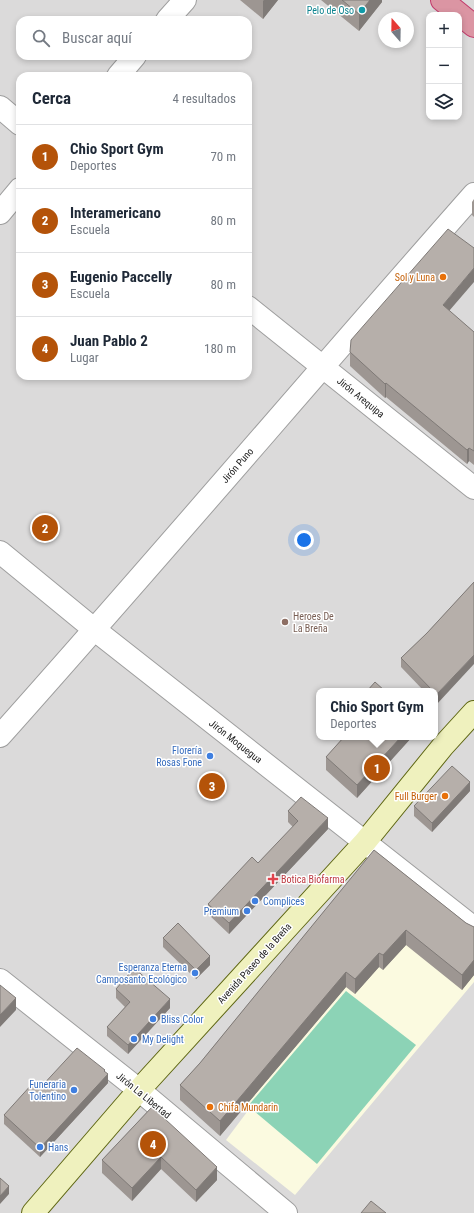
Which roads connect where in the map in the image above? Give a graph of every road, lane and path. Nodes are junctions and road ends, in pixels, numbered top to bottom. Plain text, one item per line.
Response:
1 (185, 0) edge
2 (442, 0) edge
3 (171, 16) edge
4 (474, 26) edge
5 (132, 60) edge
6 (121, 72) edge
7 (0, 107) edge
8 (16, 121) edge
9 (16, 194) edge
10 (474, 194) edge
11 (0, 213) edge
12 (252, 310) edge
13 (322, 366) junction
14 (474, 488) edge
15 (0, 552) edge
16 (95, 630) junction
17 (474, 712) edge
18 (0, 736) edge
19 (365, 842) junction
20 (474, 928) edge
21 (0, 980) edge
22 (139, 1090) junction
23 (33, 1213) edge
24 (286, 1213) edge

1 - 3 street
2 - 4 highway
5 - 6 street
7 - 8 street
9 - 11 street
10 - 13 street, Jirón Puno
12 - 13 street, Jirón Arequipa
13 - 14 street, Jirón Arequipa
13 - 16 street, Jirón Puno
15 - 16 street, Jirón Moquegua
16 - 18 street, Jirón Puno
16 - 19 street, Jirón Moquegua
17 - 19 street, Avenida Paseo de la Breña
19 - 20 street, Jirón Moquegua
19 - 22 street, Avenida Paseo de la Breña
21 - 22 street, Jirón La Libertad
22 - 23 street, Avenida Paseo de la Breña
22 - 24 street, Jirón La Libertad

